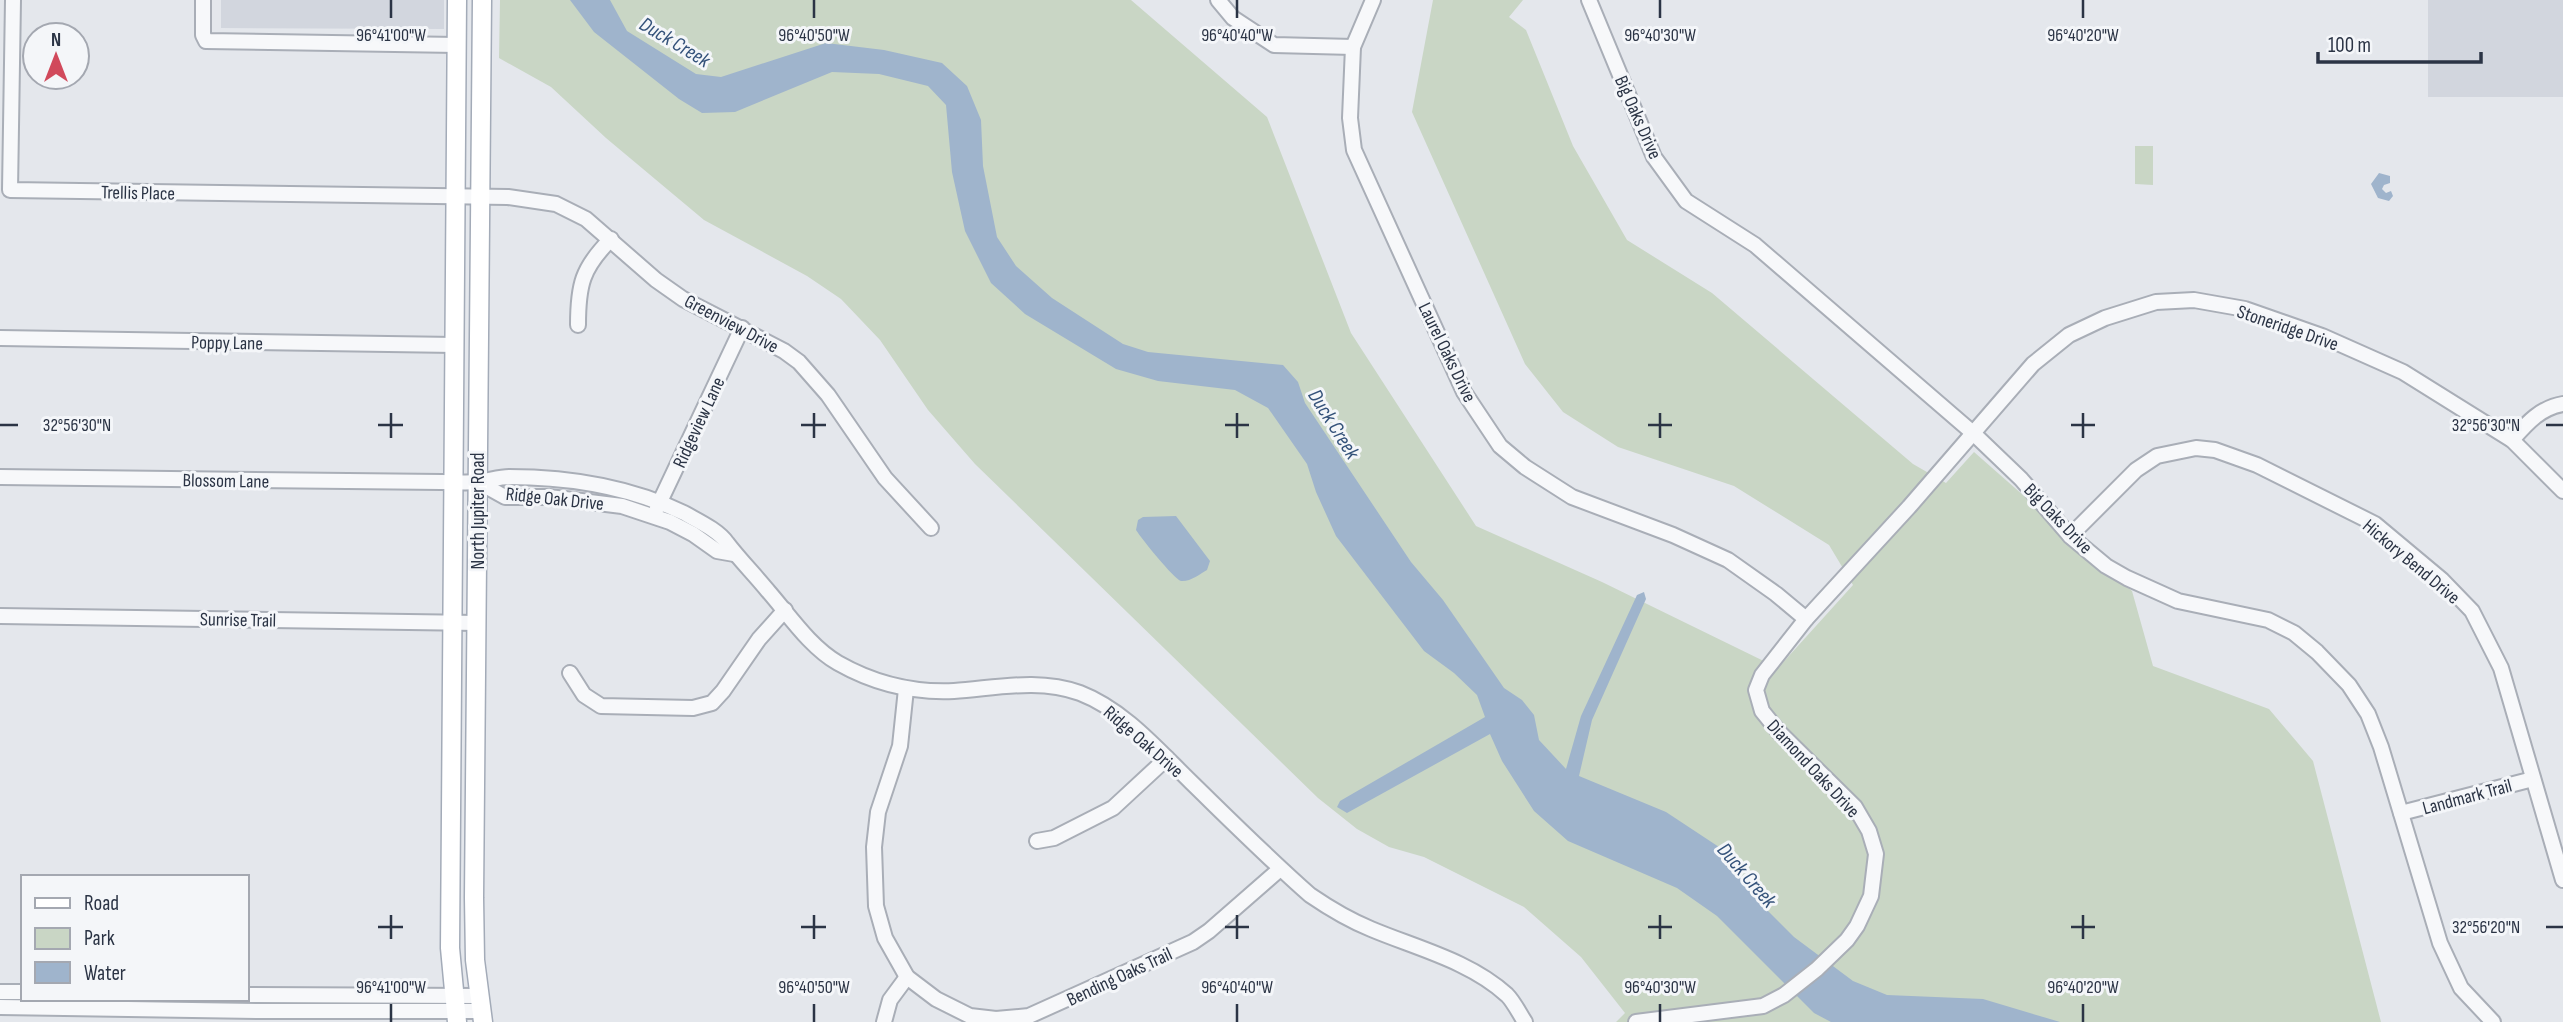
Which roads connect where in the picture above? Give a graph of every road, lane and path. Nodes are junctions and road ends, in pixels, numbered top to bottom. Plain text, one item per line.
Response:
1 (13, 0) edge
2 (202, 0) edge
3 (1217, 0) edge
4 (1373, 0) edge
5 (1589, 0) edge
6 (457, 2) edge
7 (482, 2) edge
8 (457, 45) junction
9 (1353, 47) junction
10 (456, 197) junction
11 (480, 197) junction
12 (611, 239) junction
13 (578, 325) dead end
14 (742, 328) junction
15 (0, 338) edge
16 (454, 345) junction
17 (2563, 404) edge
18 (1973, 433) junction
19 (2512, 440) junction
20 (0, 477) edge
21 (452, 482) junction
22 (478, 482) junction
23 (2563, 491) edge
24 (660, 502) junction
25 (653, 516) junction
26 (931, 528) dead end
27 (2070, 536) junction
28 (734, 554) junction
29 (785, 610) junction
30 (0, 616) edge
31 (1806, 619) junction
32 (452, 622) junction
33 (477, 622) junction
34 (570, 673) dead end
35 (906, 689) junction
36 (452, 725) junction
37 (475, 725) junction
38 (1167, 758) junction
39 (2533, 779) junction
40 (2402, 813) junction
41 (1037, 841) dead end
42 (450, 852) junction
43 (474, 853) junction
44 (1280, 869) junction
45 (2563, 880) edge
46 (908, 977) junction
47 (0, 992) edge
48 (21, 992) edge
49 (248, 995) edge
50 (0, 1007) edge
51 (135, 1010) edge
52 (455, 1010) edge
53 (481, 1010) edge
54 (258, 1017) edge
55 (383, 1017) edge
56 (884, 1022) edge
57 (1525, 1022) edge
58 (1636, 1022) edge
59 (2493, 1022) edge

1 - 10 street, Trellis Place
2 - 8 street
3 - 9 street
4 - 9 street, Laurel Oaks Drive
5 - 18 street, Big Oaks Drive
6 - 7 main road
6 - 8 main road, North Jupiter Road
7 - 11 main road, North Jupiter Road
8 - 10 main road, North Jupiter Road
9 - 31 street, Laurel Oaks Drive
10 - 11 street, Greenview Drive
10 - 16 main road, North Jupiter Road
11 - 12 street, Greenview Drive
11 - 22 main road, North Jupiter Road
12 - 13 street
12 - 14 street, Greenview Drive
14 - 24 street, Ridgeview Lane
14 - 26 street, Greenview Drive
15 - 16 street, Poppy Lane
16 - 21 main road, North Jupiter Road
17 - 19 street
18 - 19 street, Stoneridge Drive
18 - 27 street, Big Oaks Drive
18 - 31 street, Diamond Oaks Drive
19 - 23 street, Stoneridge Drive
20 - 21 street, Blossom Lane
21 - 22 street, Blossom Lane
21 - 32 main road, North Jupiter Road
22 - 24 street, Ridge Oak Drive
22 - 25 street, Ridge Oak Drive
22 - 33 main road, North Jupiter Road
24 - 25 street, Ridgeview Lane
24 - 28 street, Ridge Oak Drive
25 - 28 street, Ridge Oak Drive
27 - 39 street, Hickory Bend Drive
27 - 40 street, Big Oaks Drive
28 - 29 street, Ridge Oak Drive
29 - 34 street
29 - 35 street, Ridge Oak Drive
30 - 32 street, Sunrise Trail
31 - 58 street, Diamond Oaks Drive
32 - 33 street, Sunrise Trail
32 - 36 main road, North Jupiter Road
33 - 37 main road, North Jupiter Road
35 - 38 street, Ridge Oak Drive
35 - 46 street, Bending Oaks Trail
36 - 37 main road
36 - 42 main road, North Jupiter Road
37 - 43 main road, North Jupiter Road
38 - 41 street
38 - 44 street, Ridge Oak Drive
39 - 40 street, Landmark Trail
39 - 45 street, Hickory Bend Drive
40 - 59 street, Big Oaks Drive
42 - 43 main road
42 - 52 main road, North Jupiter Road
43 - 53 main road, North Jupiter Road
44 - 46 street, Bending Oaks Trail
44 - 57 street, Ridge Oak Drive
46 - 56 street
47 - 48 street
49 - 52 street
50 - 51 street
51 - 54 street
52 - 53 street
52 - 55 street
54 - 55 street

